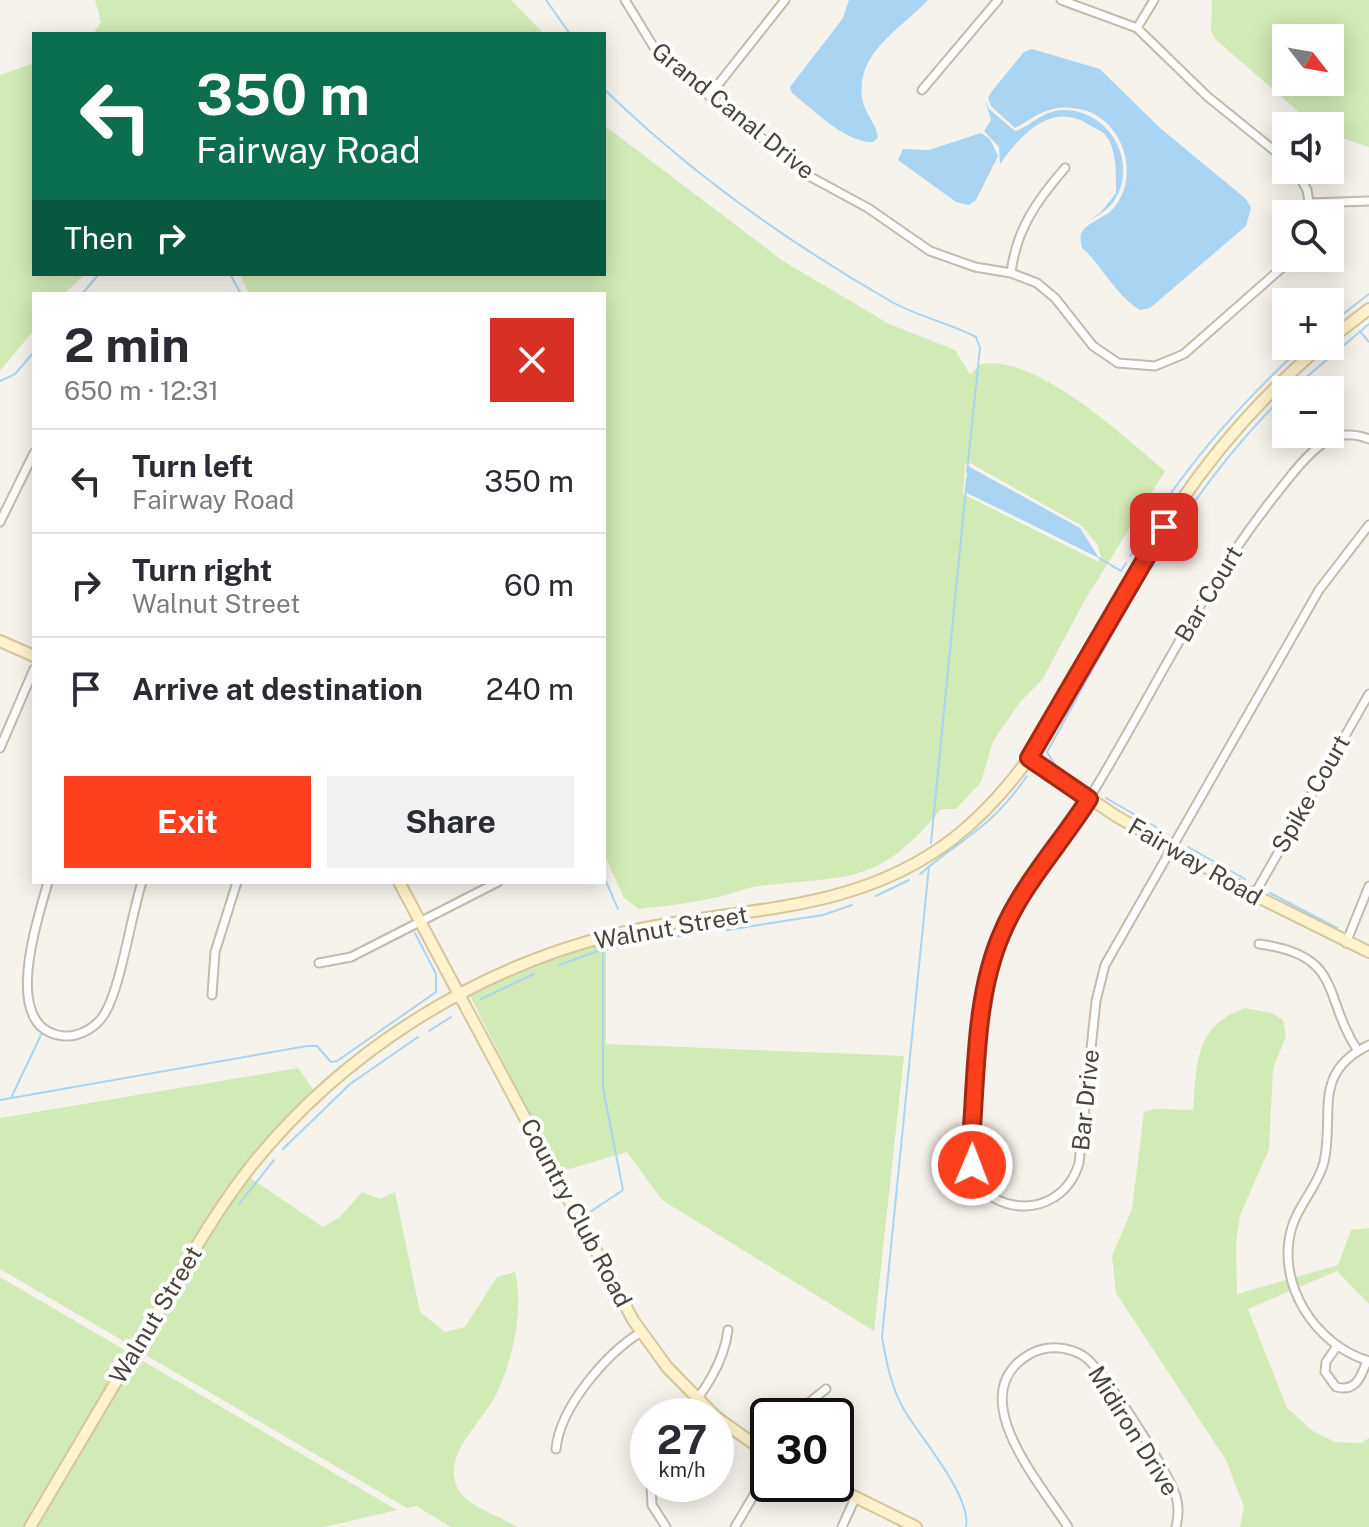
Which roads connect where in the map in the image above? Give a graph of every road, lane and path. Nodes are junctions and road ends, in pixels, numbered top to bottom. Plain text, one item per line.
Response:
1 (625, 0) edge
2 (785, 0) edge
3 (998, 0) edge
4 (1061, 0) edge
5 (1154, 0) edge
6 (1137, 28) junction
7 (922, 90) dead end
8 (709, 96) junction
9 (1272, 149) edge
10 (1065, 168) dead end
11 (1369, 201) edge
12 (1344, 202) edge
13 (1277, 272) edge
14 (1011, 273) junction
15 (1369, 309) edge
16 (1344, 328) edge
17 (1306, 360) edge
18 (1369, 439) edge
19 (32, 457) edge
20 (0, 522) edge
21 (1369, 525) edge
22 (0, 641) edge
23 (32, 655) edge
24 (32, 674) edge
25 (1369, 694) edge
26 (0, 748) edge
27 (1029, 758) junction
28 (1089, 799) junction
29 (1172, 848) junction
30 (48, 884) edge
31 (141, 884) edge
32 (236, 884) edge
33 (400, 884) edge
34 (494, 884) edge
35 (1369, 886) edge
36 (1254, 895) junction
37 (420, 919) junction
38 (1346, 943) junction
39 (1259, 944) dead end
40 (1369, 952) edge
41 (319, 963) dead end
42 (460, 994) junction
43 (212, 995) dead end
44 (1369, 1045) edge
45 (1358, 1051) junction
46 (728, 1330) dead end
47 (641, 1332) junction
48 (1337, 1346) junction
49 (1368, 1361) edge
50 (826, 1389) dead end
51 (695, 1398) edge
52 (698, 1398) edge
53 (815, 1398) edge
54 (556, 1449) dead end
55 (856, 1496) joint
56 (652, 1502) edge
57 (750, 1502) edge
58 (30, 1527) edge
59 (666, 1527) edge
60 (735, 1527) edge
61 (842, 1527) edge
62 (916, 1527) edge
63 (1068, 1527) edge
64 (1176, 1527) edge

1 - 8 street, Grand Canal Drive
2 - 8 street
3 - 7 street
4 - 6 street
5 - 6 street
6 - 9 street
8 - 14 street, Grand Canal Drive
10 - 14 street
11 - 12 street
13 - 14 street, Grand Canal Drive
15 - 16 street
17 - 27 street, Walnut Street
18 - 28 street, Bar Court
19 - 20 street
21 - 29 street
22 - 23 street
24 - 26 street
25 - 36 street, Spike Court
27 - 28 street, Fairway Road
27 - 42 street, Walnut Street
28 - 29 street, Fairway Road
28 - 29 street, Bar Drive
29 - 36 street, Fairway Road
30 - 31 street
32 - 43 street
33 - 37 street, Country Club Road
34 - 37 street
35 - 38 street
36 - 38 street, Fairway Road
37 - 41 street
37 - 42 street, Country Club Road
38 - 40 street, Fairway Road
39 - 45 street
42 - 47 street, Country Club Road
42 - 58 street, Walnut Street
44 - 45 street
45 - 48 street
46 - 52 street
47 - 51 street, Country Club Road
47 - 54 street
48 - 49 street
48 - 49 street
50 - 53 street
55 - 61 street
55 - 62 street
56 - 59 street
57 - 60 street
63 - 64 street, Midiron Drive

